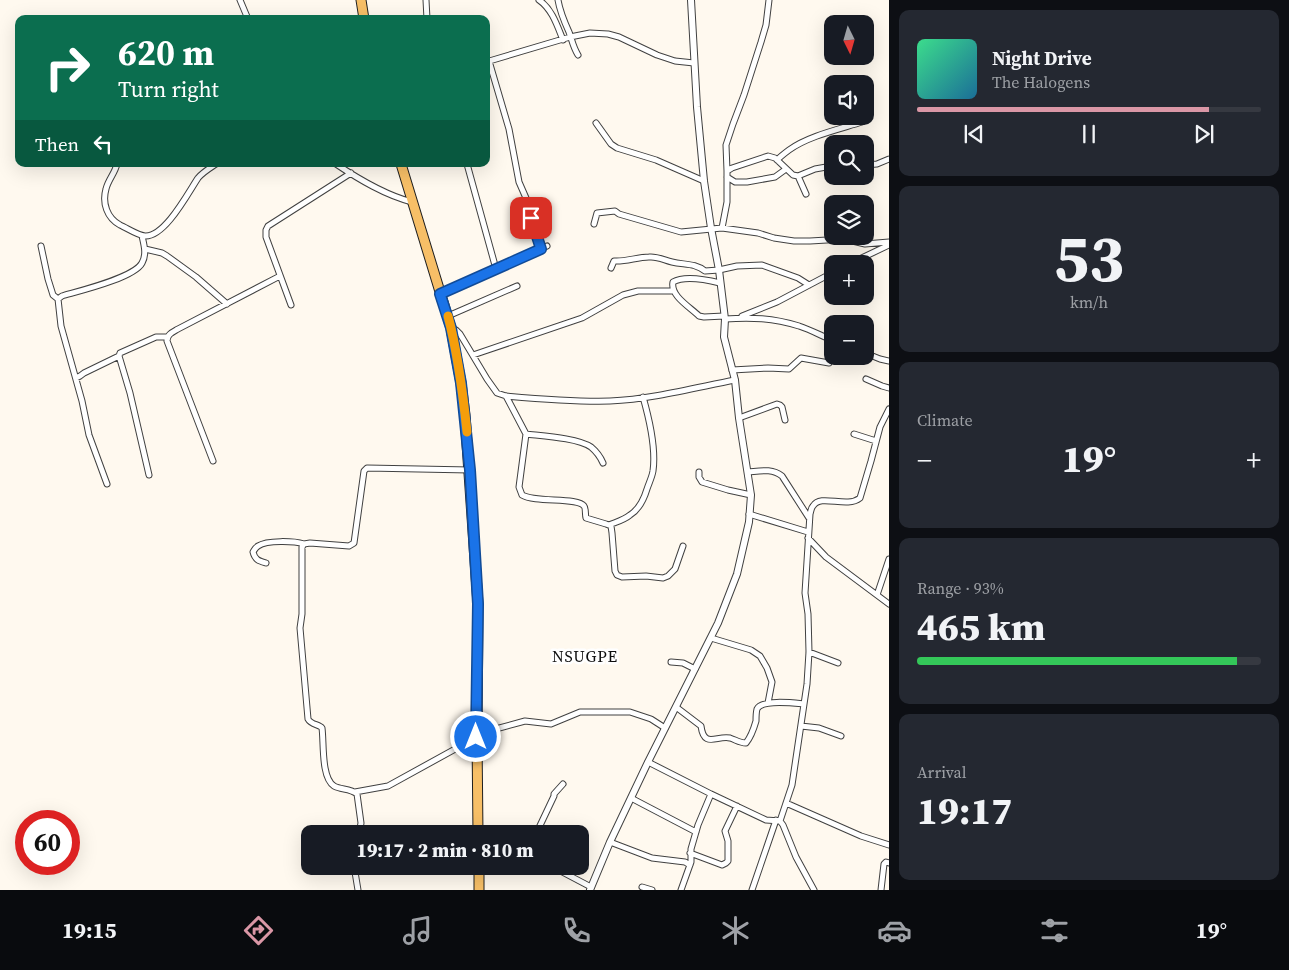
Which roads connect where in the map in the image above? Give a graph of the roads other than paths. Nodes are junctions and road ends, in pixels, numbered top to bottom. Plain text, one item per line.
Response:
1 (240, 0) edge
2 (361, 0) edge
3 (426, 0) edge
4 (539, 0) edge
5 (558, 0) edge
6 (691, 0) edge
7 (769, 0) edge
8 (246, 15) edge
9 (363, 15) edge
10 (427, 15) edge
11 (570, 37) junction
12 (563, 40) junction
13 (578, 55) dead end
14 (490, 61) edge
15 (694, 63) junction
16 (490, 68) edge
17 (596, 123) dead end
18 (851, 125) edge
19 (889, 159) edge
20 (777, 160) junction
21 (874, 164) edge
22 (116, 167) edge
23 (211, 167) edge
24 (341, 167) edge
25 (402, 167) edge
26 (468, 167) edge
27 (824, 167) edge
28 (786, 169) junction
29 (728, 171) junction
30 (351, 173) junction
31 (798, 176) junction
32 (726, 177) junction
33 (704, 181) junction
34 (806, 194) dead end
35 (412, 202) junction
36 (594, 224) dead end
37 (711, 228) junction
38 (722, 228) junction
39 (142, 236) junction
40 (889, 243) edge
41 (41, 246) dead end
42 (548, 246) dead end
43 (145, 249) junction
44 (541, 249) junction
45 (866, 255) edge
46 (612, 268) dead end
47 (496, 269) junction
48 (719, 270) junction
49 (280, 276) junction
50 (824, 277) edge
51 (720, 283) junction
52 (809, 285) junction
53 (517, 286) dead end
54 (674, 291) junction
55 (440, 294) junction
56 (58, 299) junction
57 (227, 304) junction
58 (291, 305) dead end
59 (448, 316) junction
60 (724, 317) junction
61 (737, 318) junction
62 (451, 328) junction
63 (166, 337) junction
64 (824, 337) edge
65 (473, 355) junction
66 (119, 356) junction
67 (874, 357) edge
68 (889, 361) edge
69 (824, 362) edge
70 (732, 370) junction
71 (76, 378) junction
72 (866, 379) dead end
73 (735, 380) junction
74 (889, 388) edge
75 (506, 396) junction
76 (643, 397) junction
77 (889, 409) edge
78 (739, 418) junction
79 (785, 420) dead end
80 (526, 434) junction
81 (854, 434) dead end
82 (876, 441) junction
83 (213, 461) dead end
84 (603, 463) dead end
85 (470, 470) junction
86 (699, 472) dead end
87 (748, 472) junction
88 (149, 475) dead end
89 (107, 484) dead end
90 (751, 495) junction
91 (749, 514) junction
92 (810, 518) junction
93 (608, 525) junction
94 (808, 535) junction
95 (304, 544) junction
96 (683, 546) dead end
97 (889, 559) edge
98 (266, 562) dead end
99 (877, 595) junction
100 (889, 604) edge
101 (711, 638) junction
102 (809, 652) junction
103 (671, 662) dead end
104 (838, 663) dead end
105 (695, 669) junction
106 (768, 704) junction
107 (804, 704) junction
108 (676, 707) junction
109 (801, 726) junction
110 (665, 728) junction
111 (840, 736) dead end
112 (476, 737) junction
113 (648, 762) junction
114 (563, 784) dead end
115 (355, 792) junction
116 (710, 794) junction
117 (631, 798) junction
118 (786, 803) junction
119 (737, 806) junction
120 (778, 821) junction
121 (361, 825) edge
122 (478, 825) edge
123 (540, 825) edge
124 (696, 832) junction
125 (610, 842) junction
126 (889, 845) edge
127 (690, 853) junction
128 (889, 863) edge
129 (690, 865) junction
130 (356, 875) edge
131 (479, 875) edge
132 (567, 875) edge
133 (642, 887) dead end
134 (590, 889) edge
135 (358, 890) edge
136 (479, 890) edge
137 (652, 890) edge
138 (681, 890) edge
139 (752, 890) edge
140 (814, 890) edge
141 (880, 890) edge

1 - 8 street
2 - 9 main road
3 - 10 street
4 - 12 street
5 - 11 street
6 - 15 street
7 - 29 street
11 - 12 street
11 - 13 street
11 - 15 street
12 - 14 street
15 - 33 street
16 - 44 street
17 - 33 street
18 - 20 street
19 - 21 street
20 - 28 street
20 - 29 street
22 - 39 street
23 - 39 street
24 - 30 street
25 - 35 main road
26 - 47 street
27 - 31 street
28 - 31 street
28 - 32 street
29 - 32 street
30 - 35 street
30 - 49 street
31 - 34 street
32 - 38 street
33 - 37 street
35 - 55 main road
36 - 37 street
37 - 38 street
37 - 48 street
38 - 40 street
39 - 43 street
40 - 45 street
41 - 56 street
42 - 44 street
43 - 56 street
43 - 57 street
44 - 47 street
46 - 48 street
47 - 55 street
48 - 51 street
48 - 52 street
49 - 57 street
49 - 58 street
50 - 52 street
51 - 54 street
51 - 60 street
52 - 61 street
53 - 59 street
54 - 60 street
54 - 65 street
55 - 59 main road
56 - 71 street
57 - 63 street
59 - 62 main road
60 - 61 street
60 - 70 street
61 - 64 street
62 - 65 street
62 - 85 main road
63 - 66 street
63 - 83 street
65 - 75 street
66 - 71 street
66 - 88 street
67 - 68 street
69 - 70 street
70 - 73 street
71 - 89 street
72 - 74 street
73 - 76 street
73 - 78 street
75 - 76 street
75 - 80 street
76 - 93 street
77 - 82 street
78 - 79 street
78 - 87 street
80 - 84 street
80 - 93 street
81 - 82 street
82 - 92 street
85 - 95 street
85 - 112 main road
86 - 90 street
87 - 90 street
87 - 92 street
90 - 91 street
91 - 94 street
91 - 101 street
92 - 94 street
93 - 96 street
94 - 99 street
94 - 102 street
95 - 98 street
95 - 115 street
97 - 99 street
99 - 100 street
101 - 105 street
101 - 106 street
102 - 104 street
102 - 107 street
103 - 105 street
105 - 108 street
106 - 107 street
106 - 108 street
107 - 109 street
108 - 110 street
109 - 111 street
109 - 118 street
110 - 112 street
110 - 113 street
112 - 115 street
112 - 122 main road
113 - 116 street
113 - 117 street
114 - 123 street
115 - 121 street
116 - 119 street
116 - 124 street
117 - 124 street
117 - 125 street
118 - 120 street
118 - 126 street
119 - 120 street
119 - 127 street
120 - 139 street
120 - 140 street
124 - 127 street
125 - 129 street
125 - 134 street
127 - 129 street
128 - 141 street
129 - 138 street
130 - 135 street
131 - 136 main road
132 - 134 street
133 - 137 street

